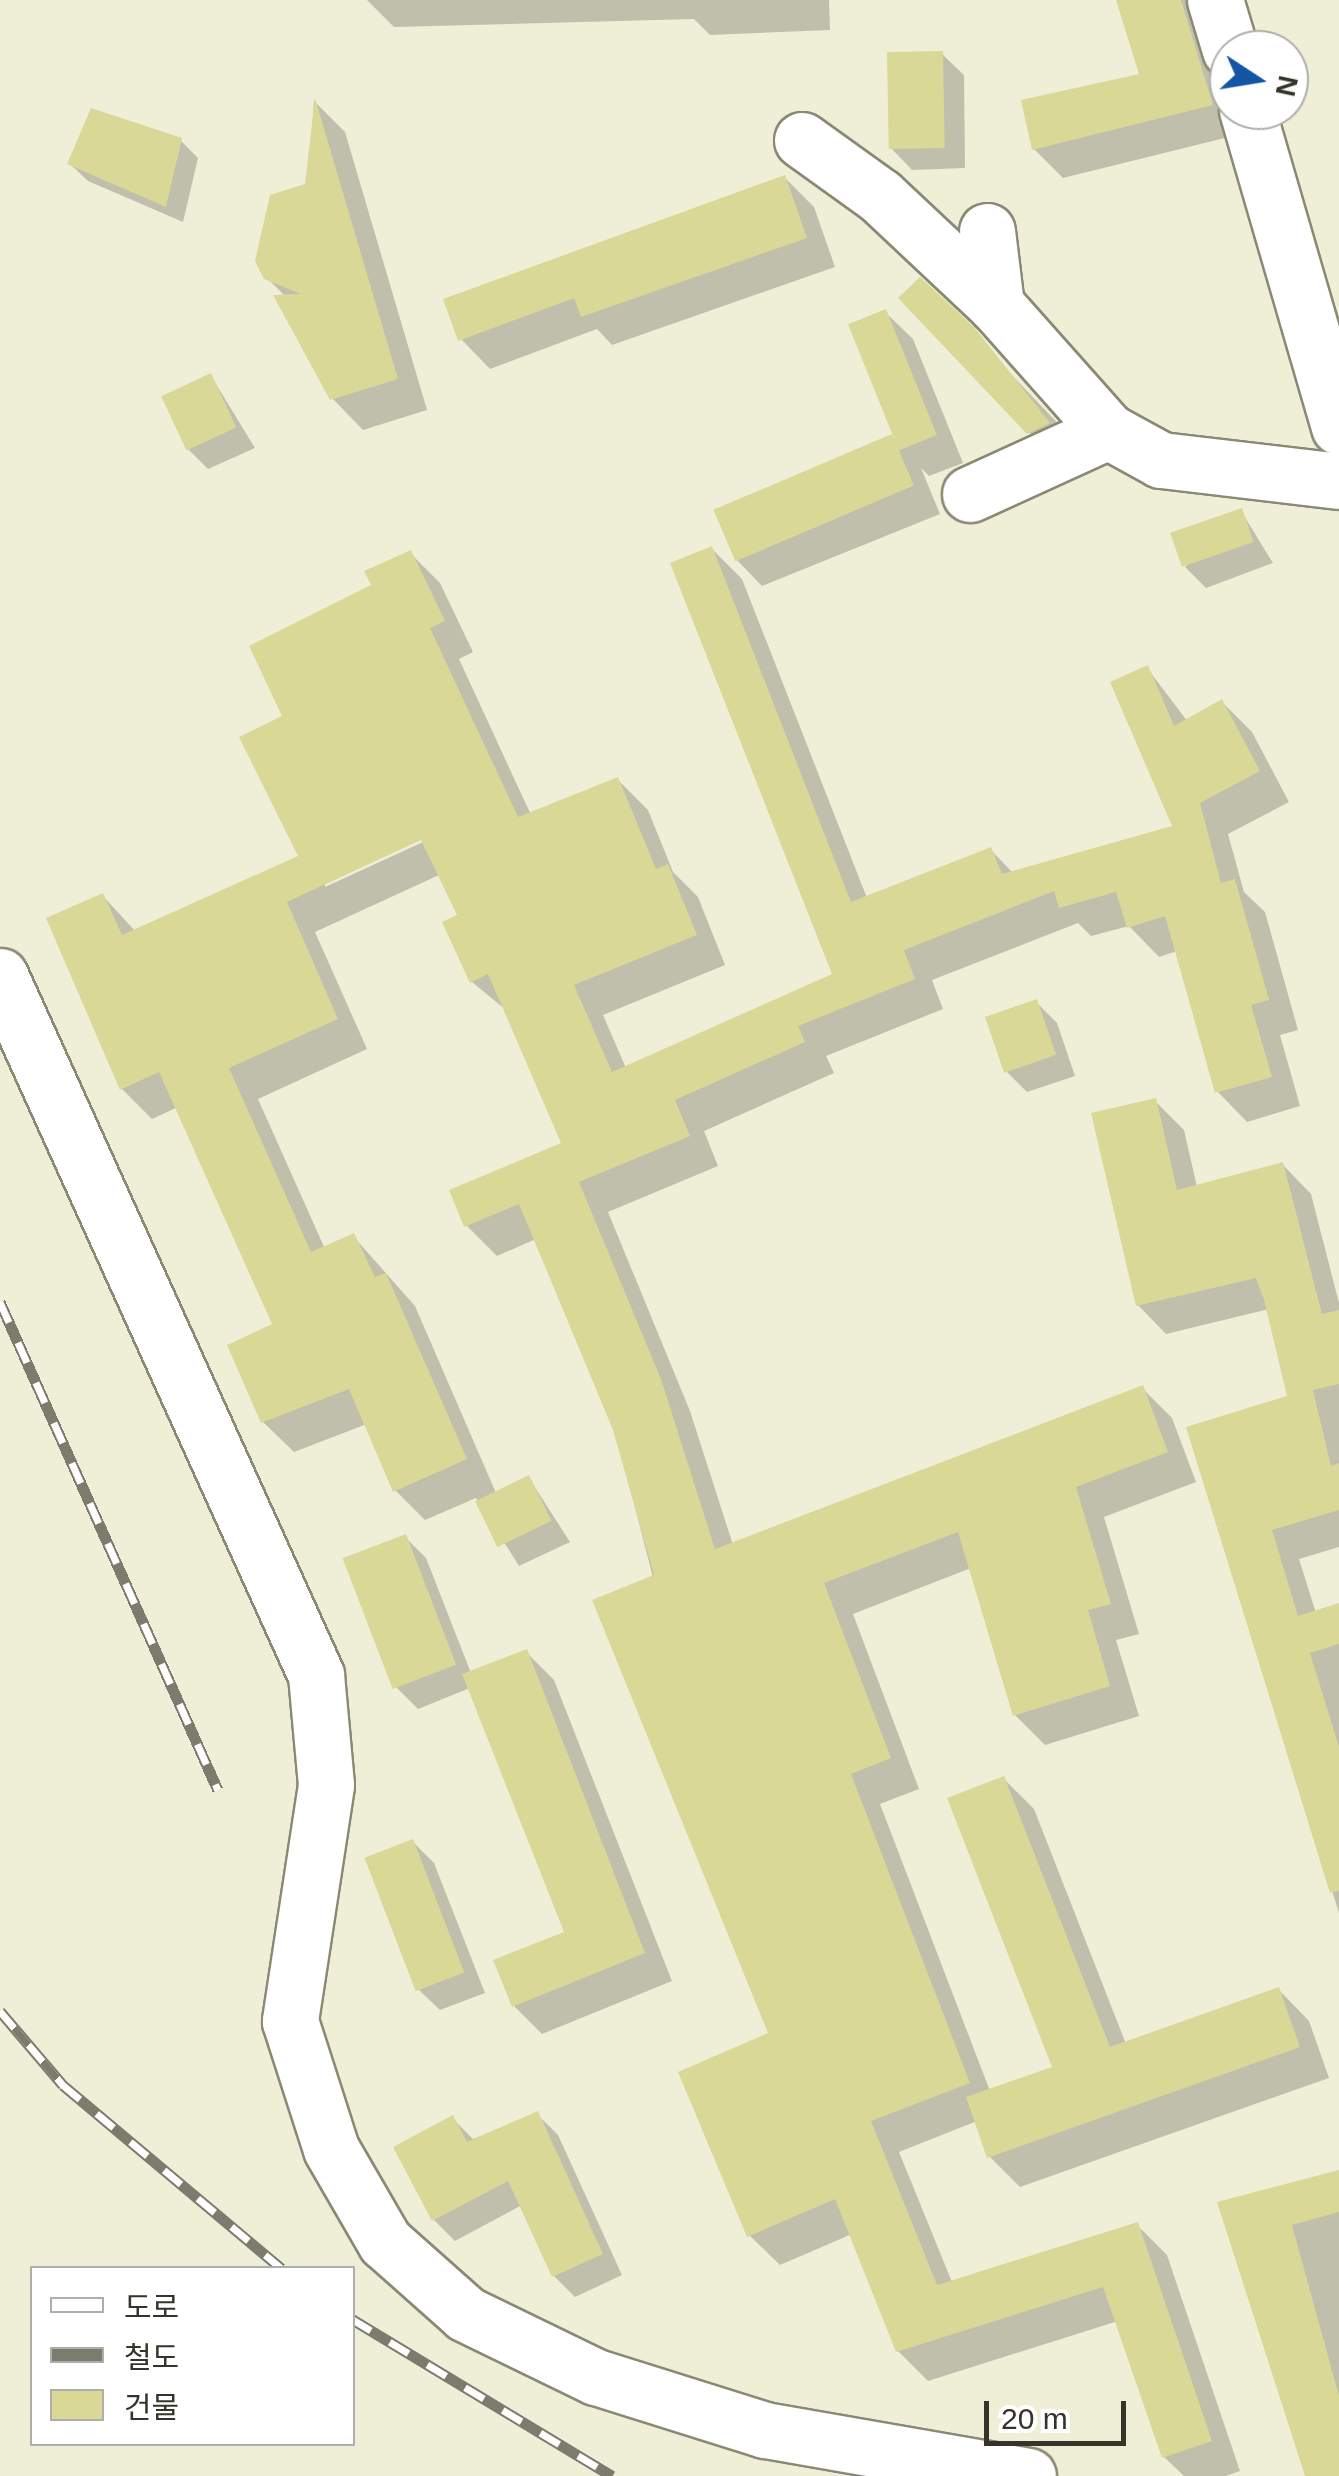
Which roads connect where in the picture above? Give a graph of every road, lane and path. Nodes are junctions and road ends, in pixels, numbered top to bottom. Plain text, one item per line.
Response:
1 (1215, 0) edge
2 (1224, 30) edge
3 (1253, 130) edge
4 (802, 140) dead end
5 (1339, 427) edge
6 (1108, 431) junction
7 (1339, 480) edge
8 (970, 494) dead end
9 (0, 976) edge
10 (1028, 2476) edge

1 - 2 street
3 - 5 street
4 - 6 street
6 - 7 street
6 - 8 street
9 - 10 street

